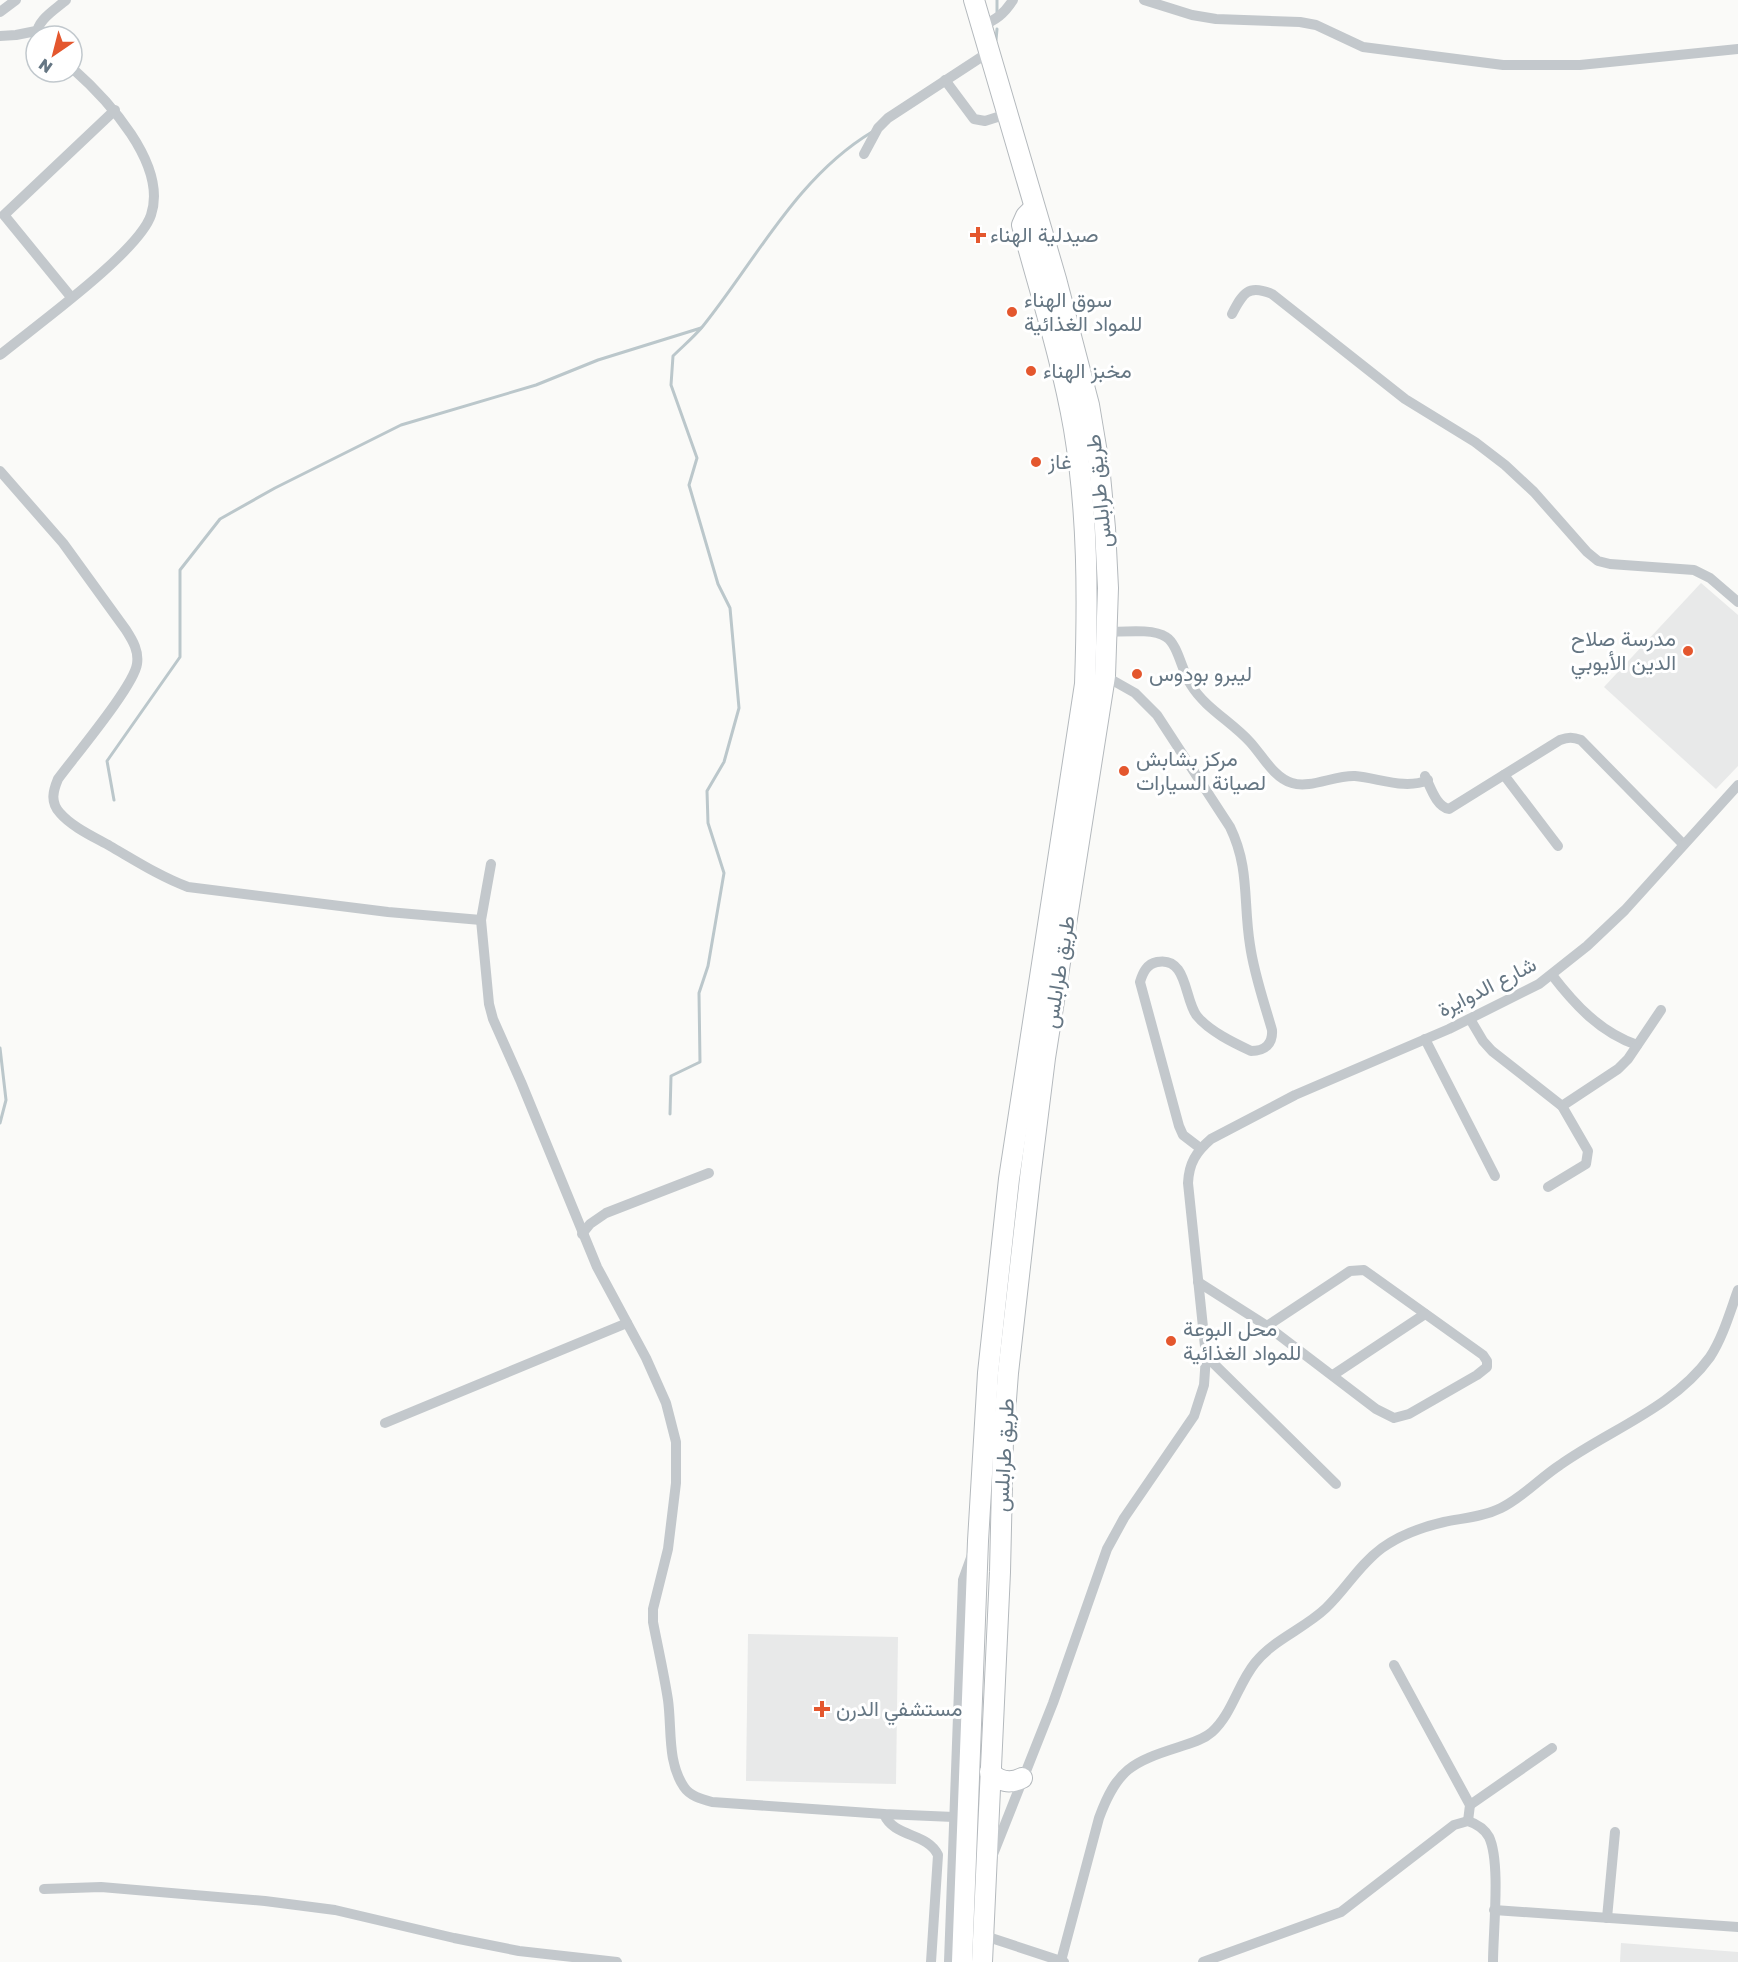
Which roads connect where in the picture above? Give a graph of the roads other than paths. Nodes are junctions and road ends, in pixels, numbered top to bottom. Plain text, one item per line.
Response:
1 (16, 0) edge
2 (66, 0) edge
3 (974, 0) edge
4 (1013, 0) edge
5 (1144, 0) edge
6 (0, 12) edge
7 (42, 24) edge
8 (981, 26) junction
9 (24, 35) edge
10 (0, 36) edge
11 (1738, 49) edge
12 (989, 52) junction
13 (84, 80) edge
14 (945, 80) junction
15 (115, 110) junction
16 (1007, 114) junction
17 (864, 154) dead end
18 (1034, 208) junction
19 (71, 297) junction
20 (1232, 314) dead end
21 (0, 355) edge
22 (0, 471) edge
23 (1738, 602) edge
24 (1107, 632) junction
25 (1105, 676) junction
26 (1504, 775) junction
27 (1738, 785) edge
28 (1683, 844) junction
29 (1558, 846) dead end
30 (492, 864) dead end
31 (481, 920) junction
32 (1552, 975) junction
33 (1660, 1010) dead end
34 (1470, 1019) junction
35 (1425, 1039) junction
36 (1637, 1045) junction
37 (1562, 1106) junction
38 (1200, 1149) junction
39 (709, 1173) dead end
40 (1495, 1176) dead end
41 (1548, 1187) dead end
42 (582, 1234) junction
43 (1198, 1282) junction
44 (1738, 1290) edge
45 (1425, 1314) junction
46 (627, 1323) junction
47 (1267, 1326) junction
48 (1206, 1356) junction
49 (1333, 1375) junction
50 (385, 1423) dead end
51 (1336, 1484) dead end
52 (978, 1541) junction
53 (1394, 1665) dead end
54 (1552, 1748) dead end
55 (990, 1772) junction
56 (1022, 1779) junction
57 (1470, 1805) junction
58 (884, 1814) junction
59 (954, 1817) junction
60 (1468, 1821) junction
61 (1615, 1832) dead end
62 (985, 1876) junction
63 (44, 1889) dead end
64 (1494, 1910) junction
65 (1607, 1918) junction
66 (1738, 1927) edge
67 (982, 1935) junction
68 (1062, 1961) edge
69 (617, 1962) edge
70 (931, 1962) edge
71 (949, 1962) edge
72 (962, 1962) edge
73 (982, 1962) edge
74 (1203, 1962) edge
75 (1493, 1962) edge

1 - 6 street
2 - 7 street
3 - 8 highway, طريق طرابلس
4 - 8 street
5 - 11 street
8 - 12 highway, طريق طرابلس
9 - 10 street
12 - 14 street
12 - 16 highway, طريق طرابلس
13 - 15 street
14 - 16 street
14 - 17 street
15 - 19 street
15 - 19 street
16 - 18 highway, طريق طرابلس
18 - 24 highway, طريق طرابلس
18 - 52 highway
19 - 21 street
20 - 23 street
22 - 31 street
24 - 25 highway, طريق طرابلس
24 - 26 street
25 - 38 street
25 - 55 highway, طريق طرابلس
26 - 28 street
26 - 29 street
27 - 28 street, شارع الدوايرة
28 - 32 street, شارع الدوايرة
30 - 31 street
31 - 42 street
32 - 34 street, شارع الدوايرة
32 - 36 street
33 - 36 street
34 - 35 street, شارع الدوايرة
34 - 37 street
35 - 38 street, شارع الدوايرة
35 - 40 street
36 - 37 street
37 - 41 street
38 - 43 street
39 - 42 street
42 - 46 street
43 - 47 street
43 - 48 street
44 - 68 street
45 - 47 street
45 - 49 street
45 - 49 street
46 - 50 street
46 - 58 street
47 - 49 street
48 - 51 street
48 - 56 street
52 - 59 street
52 - 72 highway
53 - 57 street
54 - 57 street
55 - 56 highway
55 - 62 highway, طريق طرابلس
56 - 62 street
57 - 60 street
58 - 59 street
58 - 70 street
59 - 71 street
60 - 64 street
60 - 74 street
61 - 65 street
62 - 67 highway, طريق طرابلس
63 - 69 street
64 - 65 street
64 - 75 street
65 - 66 street
67 - 68 street
67 - 73 highway, طريق طرابلس

